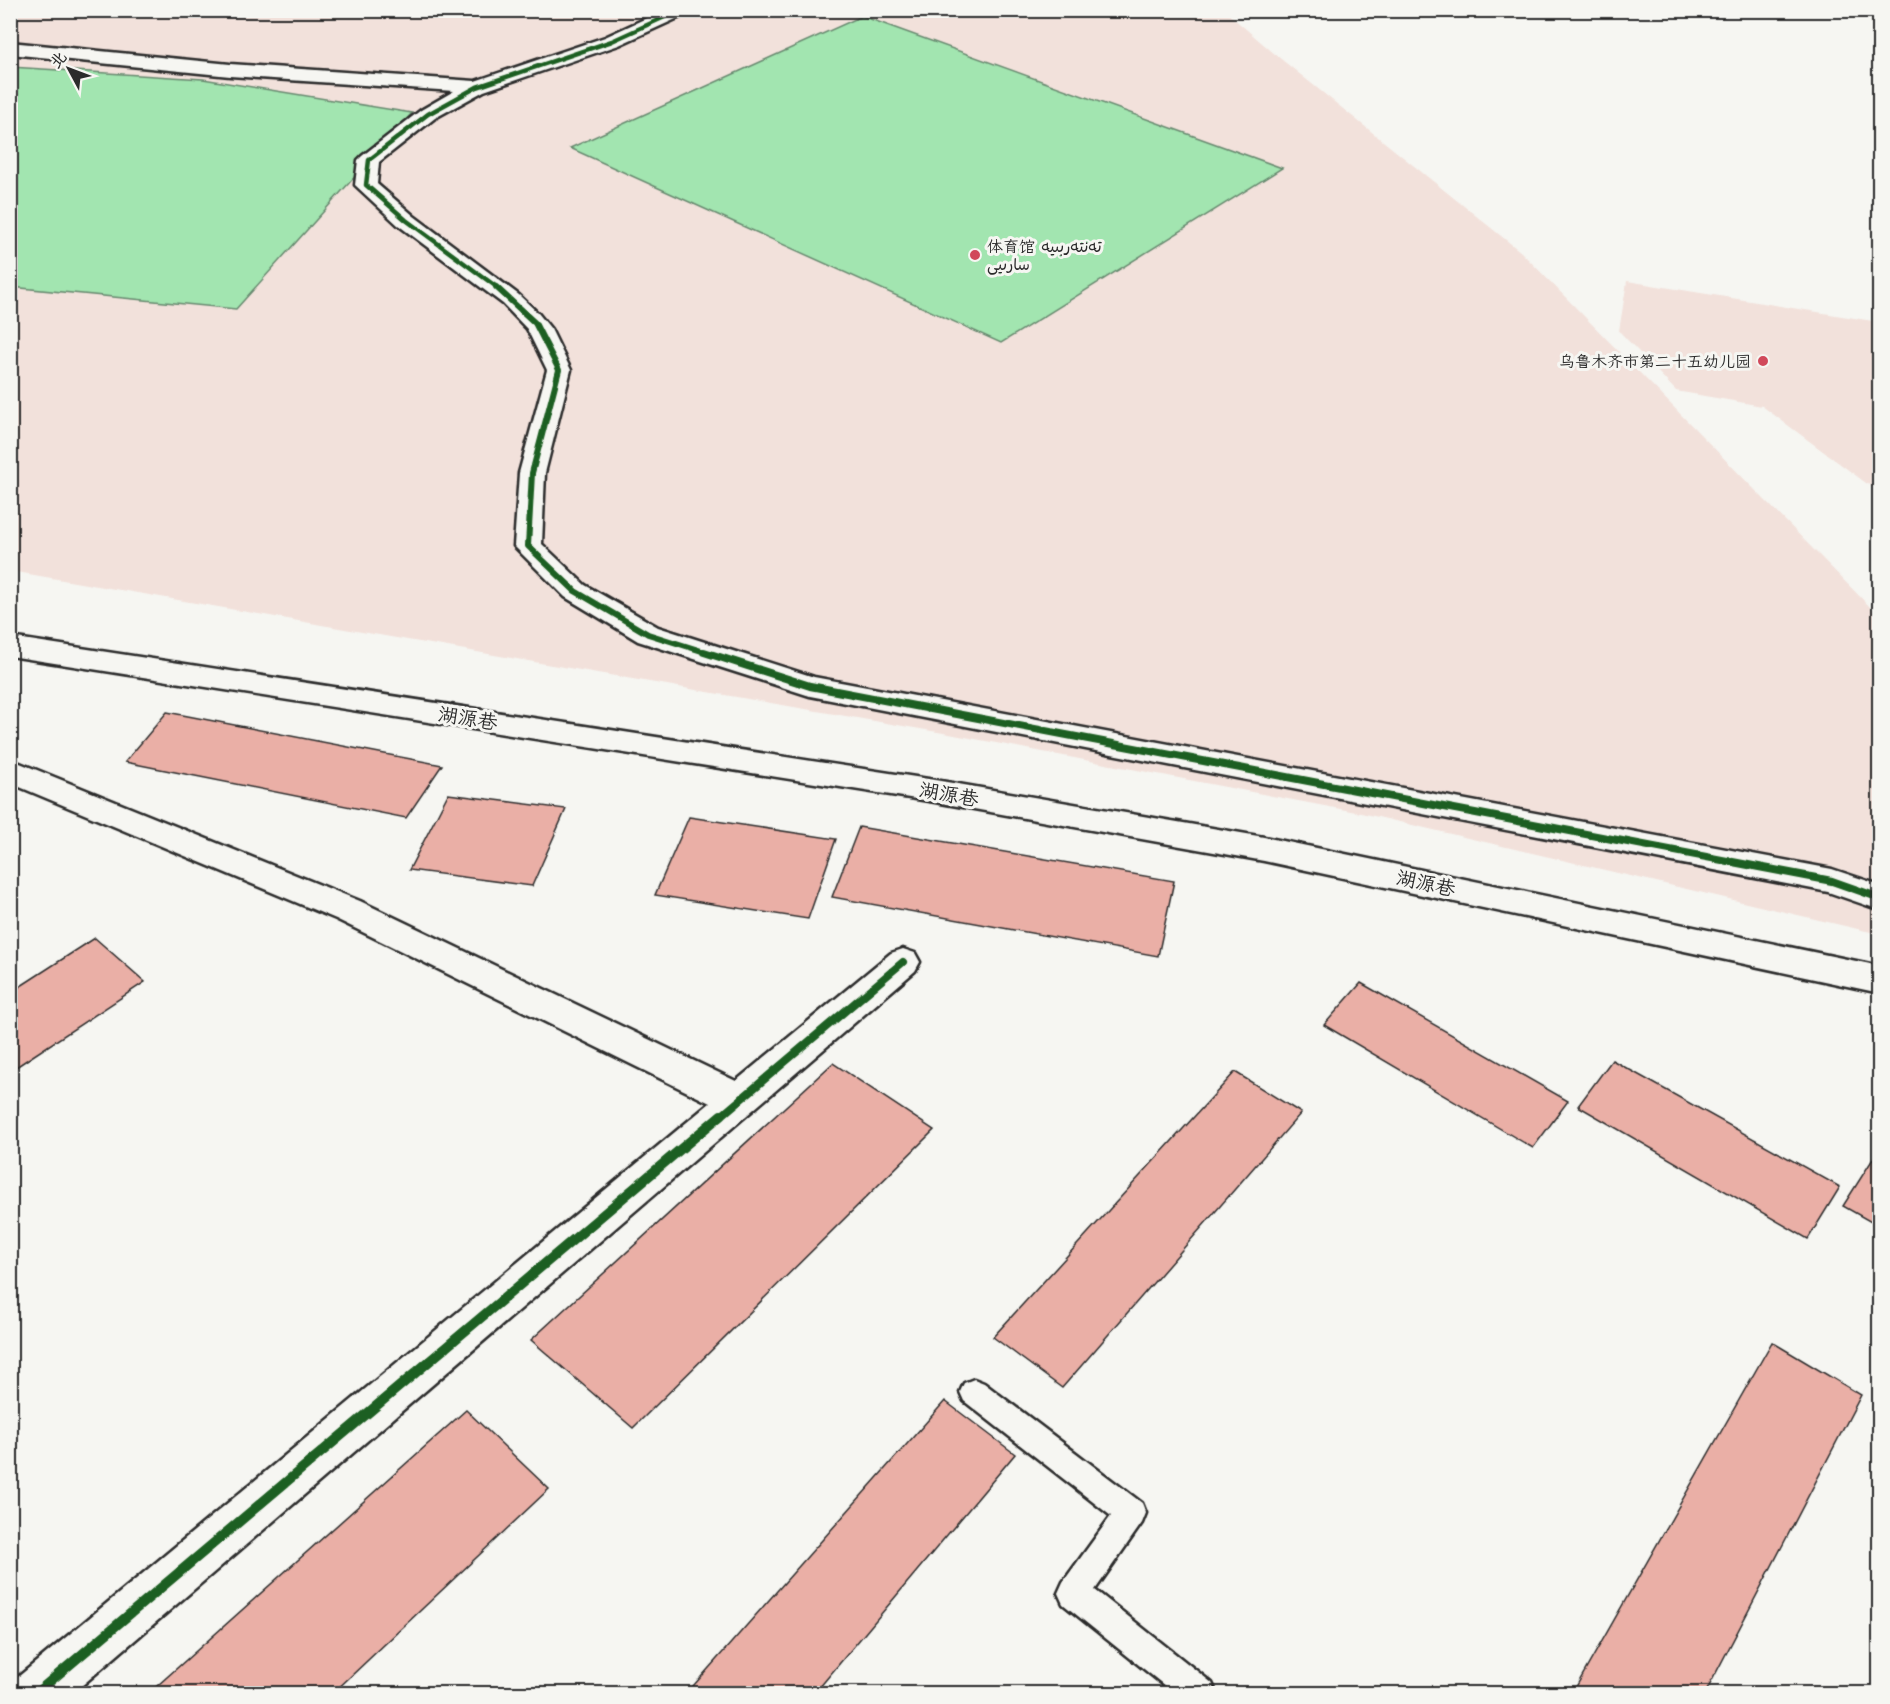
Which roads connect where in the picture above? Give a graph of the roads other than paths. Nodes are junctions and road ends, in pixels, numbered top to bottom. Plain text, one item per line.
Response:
1 (681, 10) edge
2 (10, 48) edge
3 (477, 87) junction
4 (10, 646) edge
5 (10, 770) edge
6 (1880, 898) edge
7 (903, 962) dead end
8 (1880, 980) edge
9 (739, 1100) junction
10 (974, 1392) dead end
11 (34, 1694) edge
12 (1201, 1694) edge

1 - 3 street
2 - 3 street
3 - 6 street
4 - 8 street, 湖源巷
5 - 9 street
7 - 9 street
9 - 11 street
10 - 12 lane

